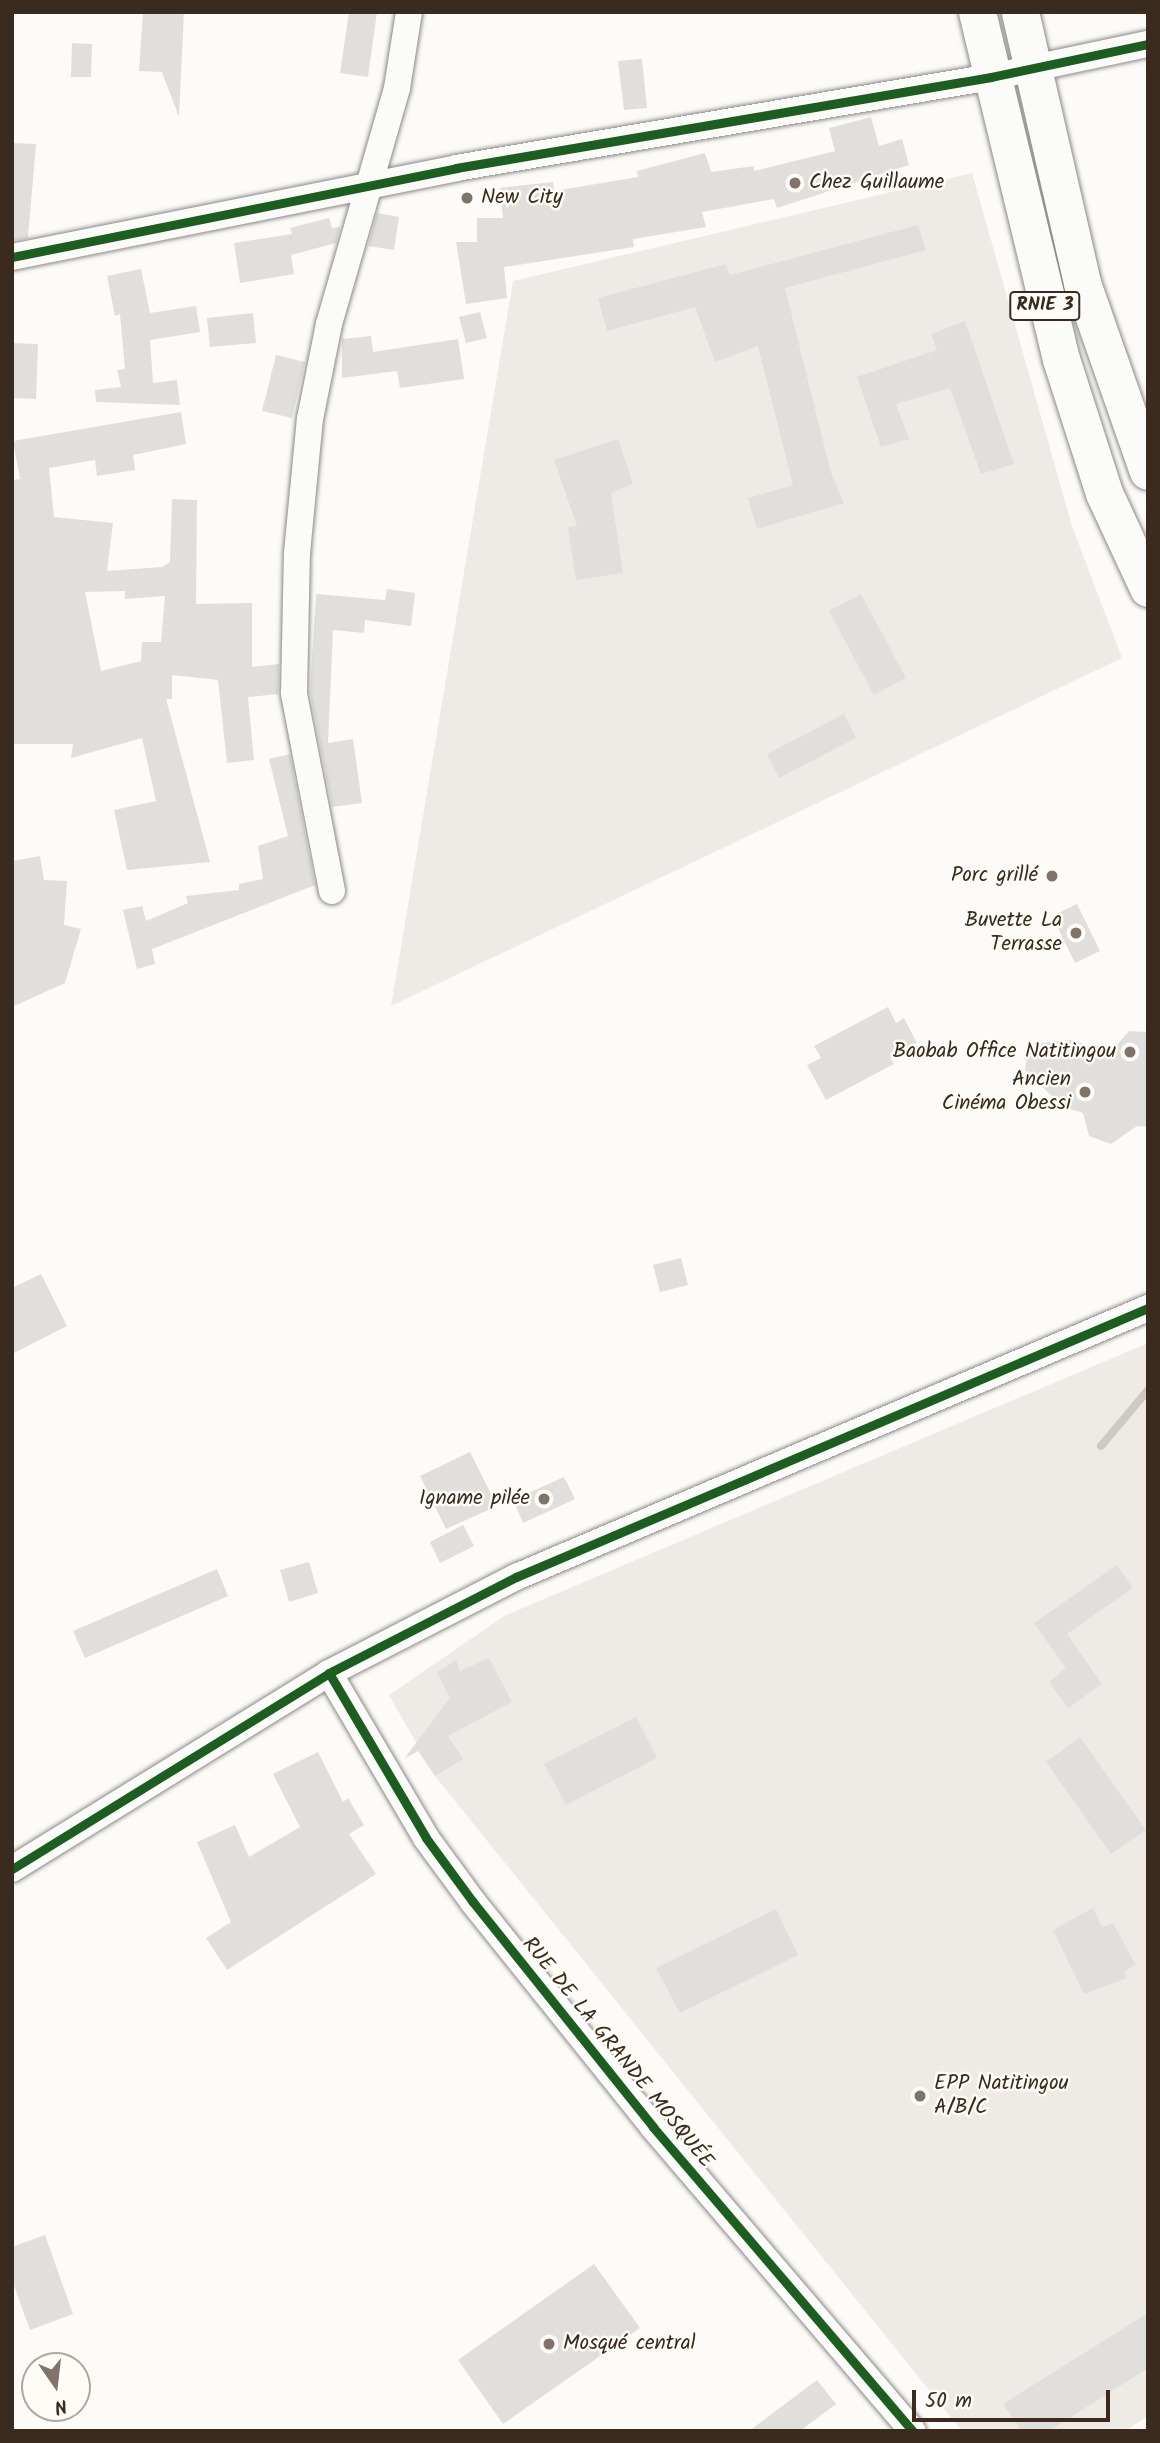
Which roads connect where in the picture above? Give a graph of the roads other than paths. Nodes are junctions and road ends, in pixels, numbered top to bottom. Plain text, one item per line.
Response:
1 (409, 12) edge
2 (977, 12) edge
3 (1020, 12) edge
4 (1148, 44) edge
5 (1033, 69) junction
6 (991, 77) junction
7 (367, 185) junction
8 (12, 257) edge
9 (1148, 471) edge
10 (1148, 588) edge
11 (332, 891) dead end
12 (1148, 1308) edge
13 (329, 1673) junction
14 (12, 1869) edge
15 (913, 2431) edge

1 - 7 street
2 - 6 highway, RNIE 3
3 - 5 highway, RNIE 3
4 - 5 street
5 - 6 street
5 - 9 highway, RNIE 3
6 - 7 street
6 - 10 highway, RNIE 3
7 - 8 street
7 - 11 street
12 - 13 street
13 - 14 street
13 - 15 street, RUE DE LA GRANDE MOSQUÉE

